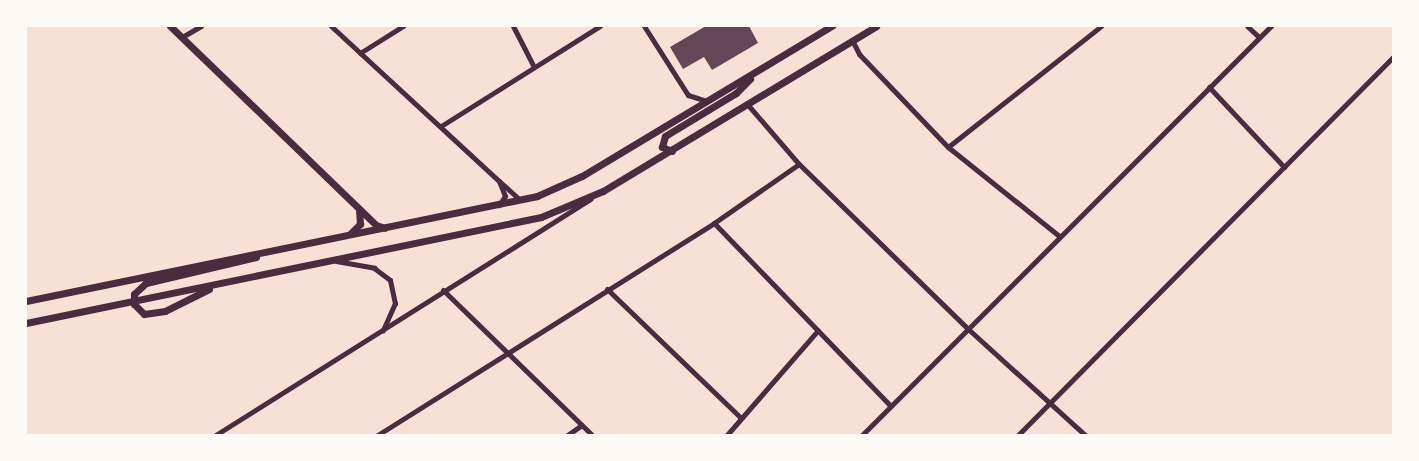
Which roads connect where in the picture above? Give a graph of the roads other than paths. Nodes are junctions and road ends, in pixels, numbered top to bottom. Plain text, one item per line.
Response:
1 (170, 26) edge
2 (201, 26) edge
3 (331, 26) edge
4 (403, 26) edge
5 (513, 26) edge
6 (600, 26) edge
7 (644, 26) edge
8 (832, 26) edge
9 (876, 26) edge
10 (1101, 26) edge
11 (1247, 26) edge
12 (1271, 26) edge
13 (1259, 37) junction
14 (182, 38) junction
15 (852, 40) junction
16 (360, 53) junction
17 (1394, 56) edge
18 (533, 65) junction
19 (761, 69) junction
20 (1209, 87) junction
21 (711, 100) junction
22 (748, 105) junction
23 (441, 126) junction
24 (948, 147) junction
25 (672, 151) junction
26 (799, 164) junction
27 (1284, 167) junction
28 (499, 181) junction
29 (603, 191) junction
30 (522, 201) junction
31 (356, 205) junction
32 (493, 208) junction
33 (714, 223) junction
34 (388, 228) junction
35 (1059, 236) junction
36 (342, 237) junction
37 (278, 249) junction
38 (335, 261) junction
39 (224, 283) junction
40 (607, 289) junction
41 (444, 290) junction
42 (26, 300) edge
43 (133, 301) junction
44 (28, 323) edge
45 (967, 327) junction
46 (818, 330) junction
47 (382, 332) junction
48 (506, 351) junction
49 (1051, 402) junction
50 (890, 405) junction
51 (741, 418) junction
52 (582, 425) junction
53 (214, 435) edge
54 (376, 435) edge
55 (566, 435) edge
56 (593, 435) edge
57 (726, 435) edge
58 (861, 435) edge
59 (1017, 435) edge
60 (1086, 435) edge

1 - 14 street
2 - 14 street
3 - 16 street
4 - 16 street
5 - 18 street
6 - 18 street
7 - 21 street
8 - 19 street
9 - 15 street
10 - 24 street
11 - 13 street
12 - 13 street
13 - 20 street
14 - 31 street
15 - 22 street
15 - 24 street
16 - 23 street
17 - 27 street
18 - 23 street
19 - 21 street
19 - 25 street
20 - 27 street
20 - 35 street
21 - 30 street
22 - 25 street
22 - 26 street
23 - 28 street
24 - 35 street
25 - 29 street
26 - 33 street
26 - 45 street
27 - 49 street
28 - 30 street
28 - 32 street
29 - 38 street
29 - 41 street
30 - 32 street
31 - 34 street
31 - 36 street
32 - 34 street
33 - 40 street
33 - 46 street
34 - 36 street
35 - 45 street
36 - 37 street
37 - 42 street
37 - 43 street
38 - 39 street
38 - 47 street
39 - 43 street
39 - 43 street
40 - 48 street
40 - 51 street
41 - 47 street
41 - 48 street
43 - 44 street
45 - 49 street
45 - 50 street
46 - 50 street
46 - 51 street
47 - 53 street
48 - 52 street
48 - 54 street
49 - 59 street
49 - 60 street
50 - 58 street
51 - 57 street
52 - 55 street
52 - 56 street

